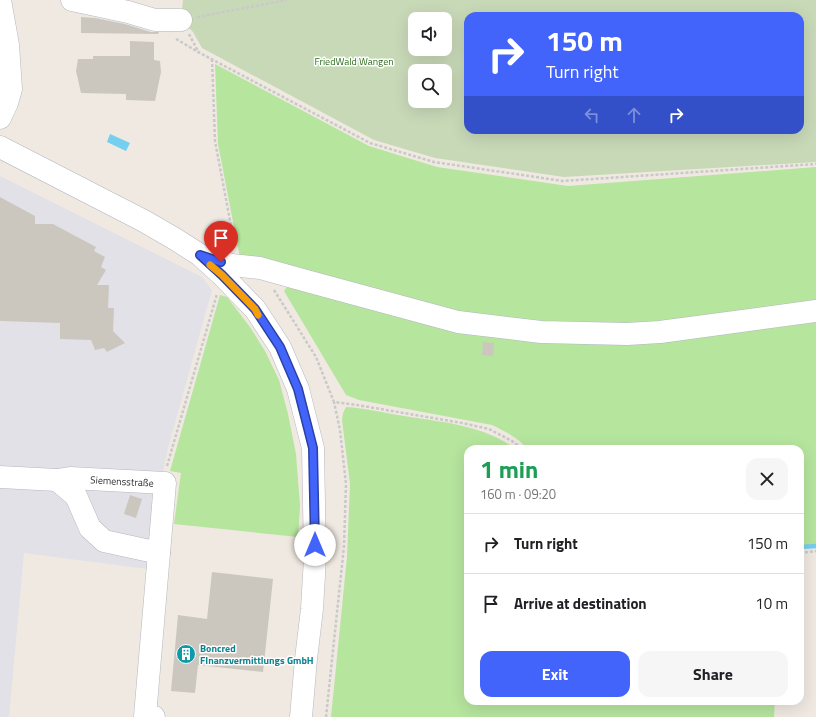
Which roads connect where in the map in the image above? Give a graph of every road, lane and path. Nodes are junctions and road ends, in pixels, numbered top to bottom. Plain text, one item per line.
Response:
1 (0, 0) edge
2 (72, 0) edge
3 (287, 0) edge
4 (155, 20) junction
5 (181, 20) joint
6 (212, 59) junction
7 (0, 118) edge
8 (0, 147) edge
9 (816, 164) edge
10 (260, 268) junction
11 (230, 270) junction
12 (816, 311) edge
13 (334, 402) junction
14 (518, 445) edge
15 (0, 478) edge
16 (57, 480) junction
17 (165, 483) junction
18 (816, 551) edge
19 (804, 552) edge
20 (159, 553) junction
21 (148, 717) edge
22 (301, 717) edge
23 (326, 717) edge

1 - 7 street
2 - 4 street
3 - 5 path
4 - 5 street
4 - 6 path
6 - 9 path
6 - 11 path
8 - 11 street
10 - 11 street
10 - 12 street
10 - 13 path
11 - 17 path
11 - 22 street
13 - 14 path
13 - 23 path
15 - 16 street, Siemensstraße
16 - 17 street, Siemensstraße
16 - 20 street
17 - 20 street, Siemensstraße
18 - 19 path
20 - 21 street, Siemensstraße

